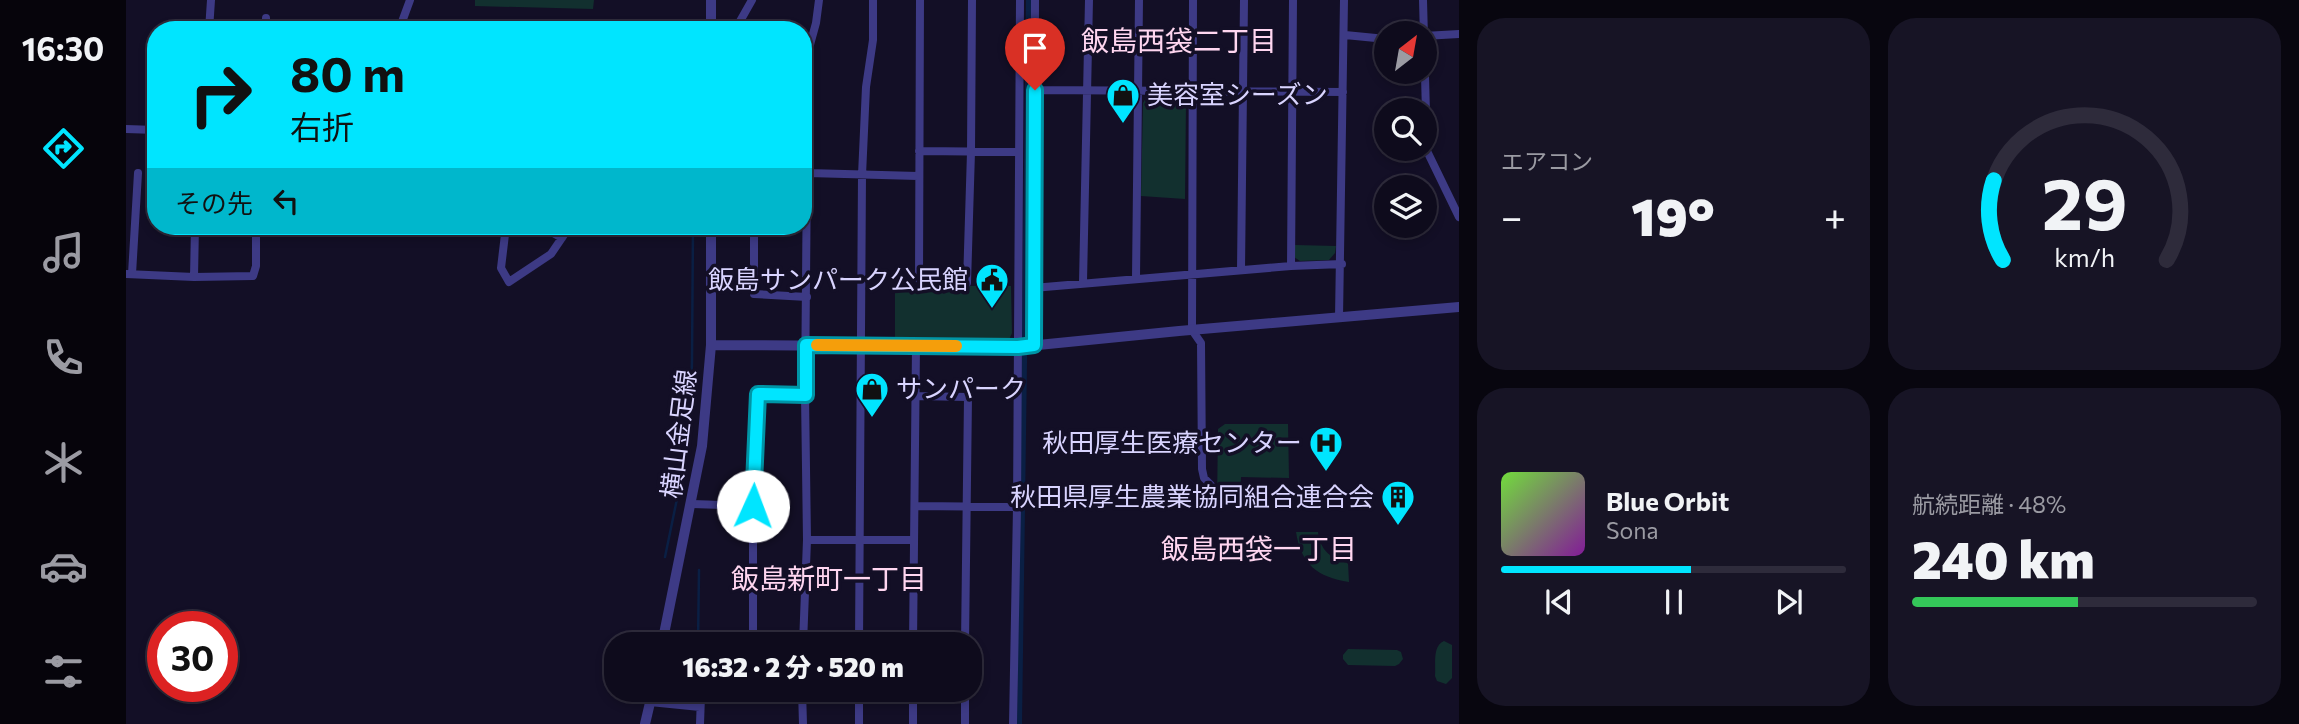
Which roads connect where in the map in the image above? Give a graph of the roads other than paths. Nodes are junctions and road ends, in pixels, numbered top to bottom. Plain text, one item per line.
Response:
1 (211, 0) edge
2 (410, 0) edge
3 (711, 0) edge
4 (752, 0) edge
5 (819, 0) edge
6 (873, 0) edge
7 (920, 0) edge
8 (972, 0) edge
9 (1020, 0) edge
10 (1035, 0) edge
11 (1089, 0) edge
12 (1139, 0) edge
13 (1193, 0) edge
14 (1244, 0) edge
15 (1293, 0) edge
16 (1344, 0) edge
17 (1423, 0) edge
18 (210, 21) edge
19 (402, 21) edge
20 (711, 21) edge
21 (740, 21) edge
22 (1424, 21) edge
23 (1459, 34) edge
24 (812, 35) edge
25 (1345, 35) junction
26 (1437, 35) edge
27 (1374, 38) edge
28 (1426, 84) edge
29 (1088, 89) junction
30 (1035, 90) junction
31 (1138, 90) junction
32 (1192, 91) junction
33 (1244, 92) junction
34 (1343, 92) junction
35 (1293, 93) junction
36 (126, 129) edge
37 (147, 130) edge
38 (919, 150) junction
39 (971, 152) junction
40 (1018, 152) junction
41 (138, 173) dead end
42 (812, 173) edge
43 (862, 175) junction
44 (918, 176) junction
45 (1459, 217) edge
46 (195, 235) edge
47 (256, 235) edge
48 (505, 235) edge
49 (557, 235) edge
50 (564, 235) edge
51 (711, 235) edge
52 (754, 235) edge
53 (808, 235) edge
54 (562, 238) junction
55 (1342, 264) junction
56 (1291, 266) junction
57 (1241, 270) junction
58 (129, 274) edge
59 (1190, 274) junction
60 (194, 277) junction
61 (1136, 278) junction
62 (1083, 282) junction
63 (1034, 288) junction
64 (807, 297) junction
65 (1459, 307) edge
66 (1339, 318) junction
67 (1192, 330) junction
68 (711, 345) junction
69 (806, 345) junction
70 (863, 346) junction
71 (916, 346) junction
72 (1025, 346) junction
73 (806, 395) junction
74 (916, 396) junction
75 (1211, 485) dead end
76 (692, 504) junction
77 (753, 506) junction
78 (915, 506) junction
79 (966, 507) junction
80 (1017, 507) junction
81 (860, 538) junction
82 (807, 540) junction
83 (914, 540) junction
84 (665, 632) edge
85 (752, 632) edge
86 (803, 632) edge
87 (859, 632) edge
88 (913, 632) edge
89 (965, 632) edge
90 (650, 702) joint
91 (700, 702) edge
92 (802, 702) edge
93 (859, 702) edge
94 (913, 702) edge
95 (965, 702) edge
96 (700, 707) junction
97 (645, 724) edge
98 (700, 724) edge
99 (803, 724) edge
100 (859, 724) edge
101 (913, 724) edge
102 (965, 724) edge
103 (1013, 724) edge

1 - 18 street
2 - 19 street
3 - 20 street
4 - 21 street
5 - 24 street
6 - 43 street
7 - 38 street
8 - 39 street
9 - 40 street
10 - 30 street
11 - 29 street
12 - 31 street
13 - 32 street
14 - 33 street
15 - 35 street
16 - 25 street
17 - 22 street
23 - 26 street
25 - 27 street
25 - 34 street
28 - 45 street
29 - 30 street
29 - 31 street
29 - 62 street
30 - 63 street
31 - 32 street
31 - 61 street
32 - 33 street
32 - 59 street
33 - 35 street
33 - 57 street
34 - 35 street
34 - 55 street
35 - 56 street
36 - 37 street
38 - 39 street
38 - 44 street
39 - 40 street
39 - 44 street
40 - 72 street
41 - 58 street
42 - 43 street
43 - 44 street
43 - 70 street
46 - 60 street
47 - 60 street
48 - 54 street
49 - 54 street
50 - 54 street
51 - 68 street, 横山金足線
52 - 64 street
53 - 64 street
55 - 56 street
55 - 66 street
56 - 57 street
57 - 59 street
58 - 60 street
59 - 61 street
59 - 67 street
61 - 62 street
62 - 63 street
63 - 72 street
64 - 69 street
65 - 66 street
66 - 67 street
67 - 72 street
67 - 75 street
68 - 69 street
68 - 76 street, 横山金足線
69 - 70 street
69 - 73 street
70 - 71 street
70 - 81 street
71 - 72 street
71 - 74 street
72 - 80 street
73 - 77 street
73 - 82 street
74 - 78 street
74 - 79 street
76 - 77 street
76 - 84 street, 横山金足線
77 - 85 street
78 - 79 street
78 - 83 street
79 - 80 street
79 - 89 street
80 - 103 street
81 - 82 street
81 - 83 street
81 - 87 street
82 - 86 street
83 - 88 street
90 - 96 street
90 - 97 street
91 - 96 street
92 - 99 street
93 - 100 street
94 - 101 street
95 - 102 street
96 - 98 street

